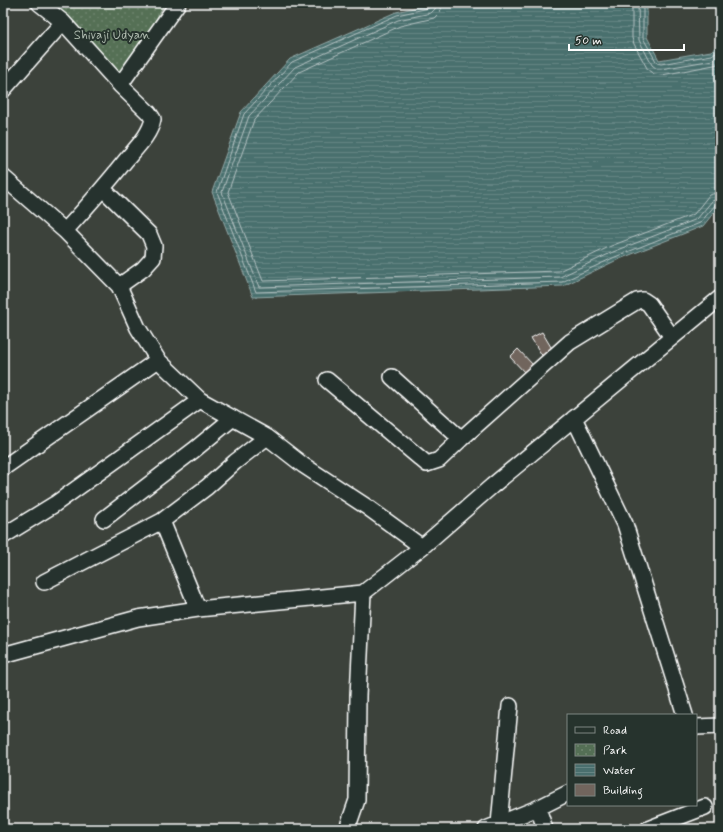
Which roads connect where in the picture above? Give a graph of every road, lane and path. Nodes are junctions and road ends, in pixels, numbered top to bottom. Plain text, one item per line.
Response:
1 (39, 3) edge
2 (178, 3) edge
3 (63, 22) junction
4 (120, 85) junction
5 (3, 90) edge
6 (3, 177) edge
7 (103, 189) junction
8 (65, 231) junction
9 (119, 286) junction
10 (720, 298) edge
11 (672, 337) junction
12 (158, 360) junction
13 (392, 377) dead end
14 (328, 380) dead end
15 (200, 400) junction
16 (233, 418) junction
17 (574, 418) junction
18 (268, 437) junction
19 (461, 439) junction
20 (3, 468) edge
21 (104, 519) dead end
22 (162, 521) junction
23 (3, 536) edge
24 (422, 547) junction
25 (44, 582) dead end
26 (363, 593) junction
27 (198, 609) junction
28 (3, 655) edge
29 (510, 706) dead end
30 (685, 714) edge
31 (697, 726) edge
32 (720, 726) edge
33 (567, 793) edge
34 (705, 807) dead end
35 (538, 808) junction
36 (493, 826) edge
37 (347, 829) edge
38 (546, 829) edge
39 (648, 829) edge

1 - 3 street
2 - 4 street
3 - 4 street
3 - 5 street
4 - 7 street
6 - 8 street
7 - 8 street
7 - 9 street
8 - 9 street
9 - 12 street
10 - 11 street
11 - 17 street
11 - 19 street
12 - 15 street
12 - 20 street
13 - 19 street
14 - 19 street
15 - 16 street
15 - 23 street
16 - 18 street
16 - 21 street
17 - 24 street
17 - 30 street
18 - 22 street
18 - 24 street
22 - 25 street
22 - 27 street
24 - 26 street
26 - 27 street
26 - 37 street
27 - 28 street
29 - 36 street
31 - 32 street
33 - 35 street
34 - 39 street
35 - 36 street
35 - 38 street

